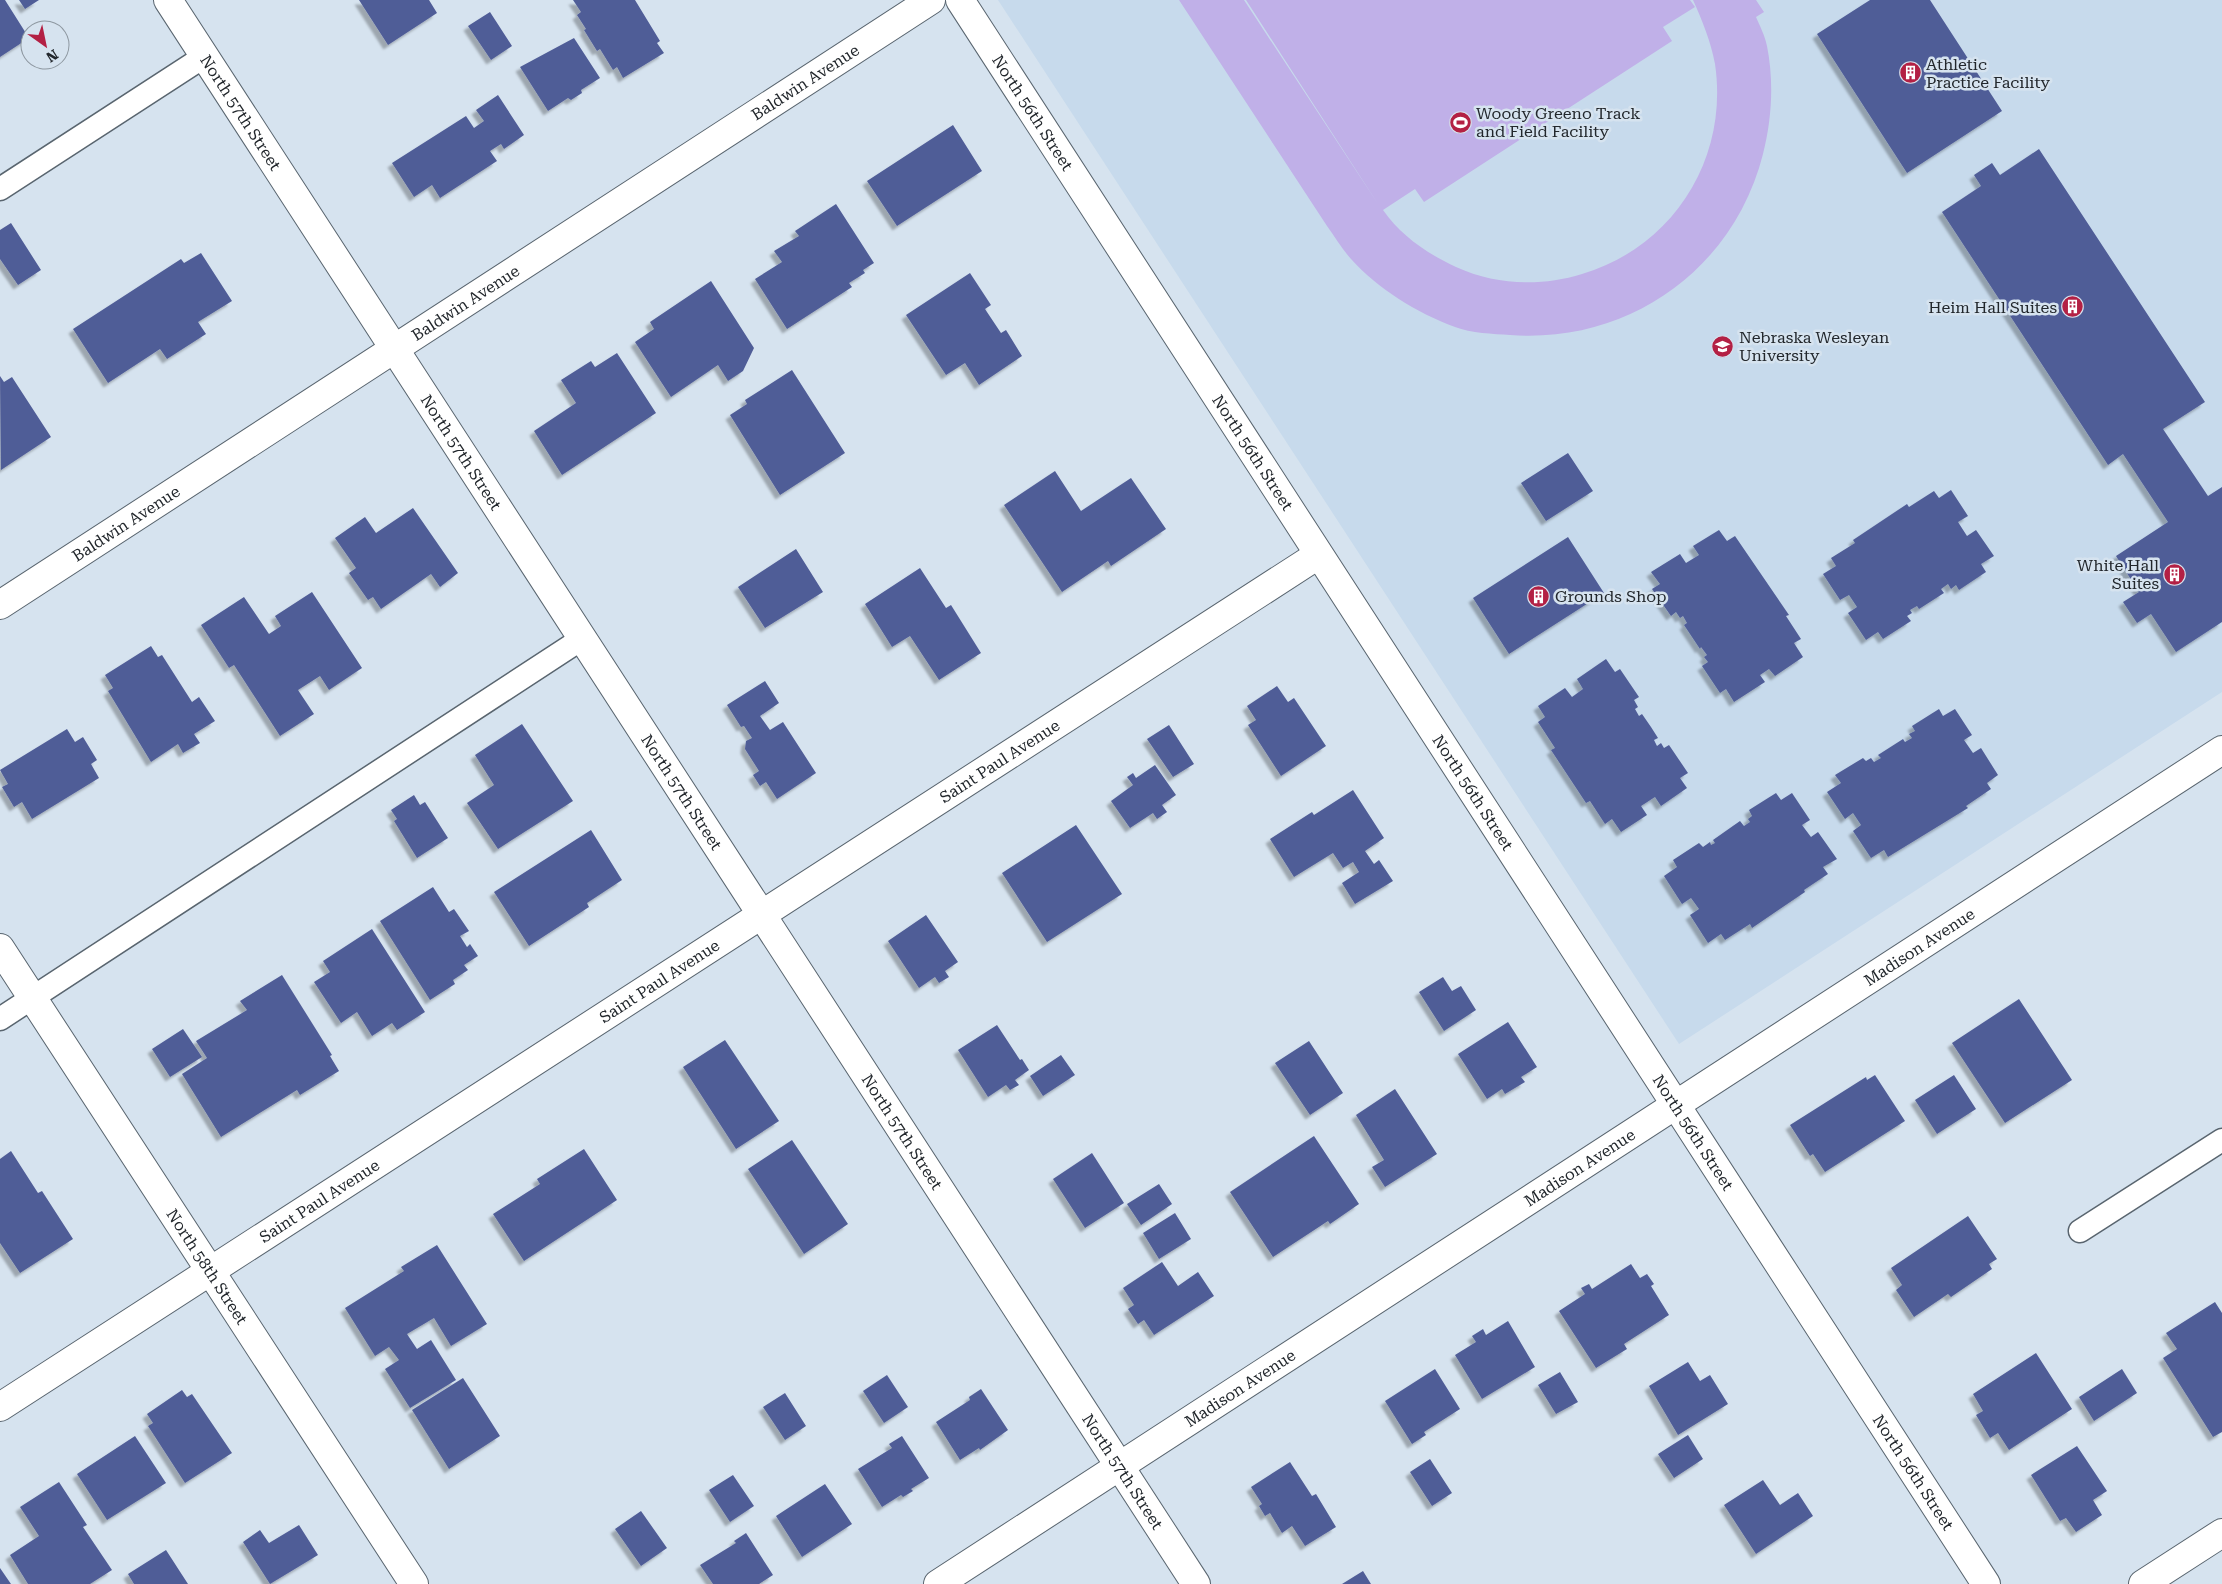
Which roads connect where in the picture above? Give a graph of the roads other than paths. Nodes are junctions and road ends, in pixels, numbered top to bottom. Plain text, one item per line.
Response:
1 (168, 0) edge
2 (931, 0) edge
3 (960, 0) edge
4 (205, 56) junction
5 (0, 189) edge
6 (395, 348) junction
7 (1318, 555) junction
8 (0, 605) edge
9 (583, 638) junction
10 (2222, 750) edge
11 (760, 914) junction
12 (0, 948) edge
13 (32, 998) junction
14 (0, 1019) edge
15 (1675, 1105) junction
16 (2222, 1140) edge
17 (2080, 1231) dead end
18 (210, 1272) junction
19 (0, 1407) edge
20 (1120, 1466) junction
21 (2222, 1533) edge
22 (414, 1584) edge
23 (938, 1584) edge
24 (1196, 1584) edge
25 (1986, 1584) edge
26 (2144, 1584) edge

1 - 4 street, North 57th Street
2 - 6 street, Baldwin Avenue
3 - 7 street, North 56th Street
4 - 5 lane
4 - 6 street, North 57th Street
6 - 8 street, Baldwin Avenue
6 - 9 street, North 57th Street
7 - 11 street, Saint Paul Avenue
7 - 15 street, North 56th Street
9 - 11 street, North 57th Street
9 - 13 lane
10 - 15 street, Madison Avenue
11 - 18 street, Saint Paul Avenue
11 - 20 street, North 57th Street
12 - 13 street, North 58th Street
13 - 14 lane
13 - 18 street, North 58th Street
15 - 20 street, Madison Avenue
15 - 25 street, North 56th Street
16 - 17 lane
18 - 19 street, Saint Paul Avenue
18 - 22 street, North 58th Street
20 - 23 street, Madison Avenue
20 - 24 street, North 57th Street
21 - 26 street

